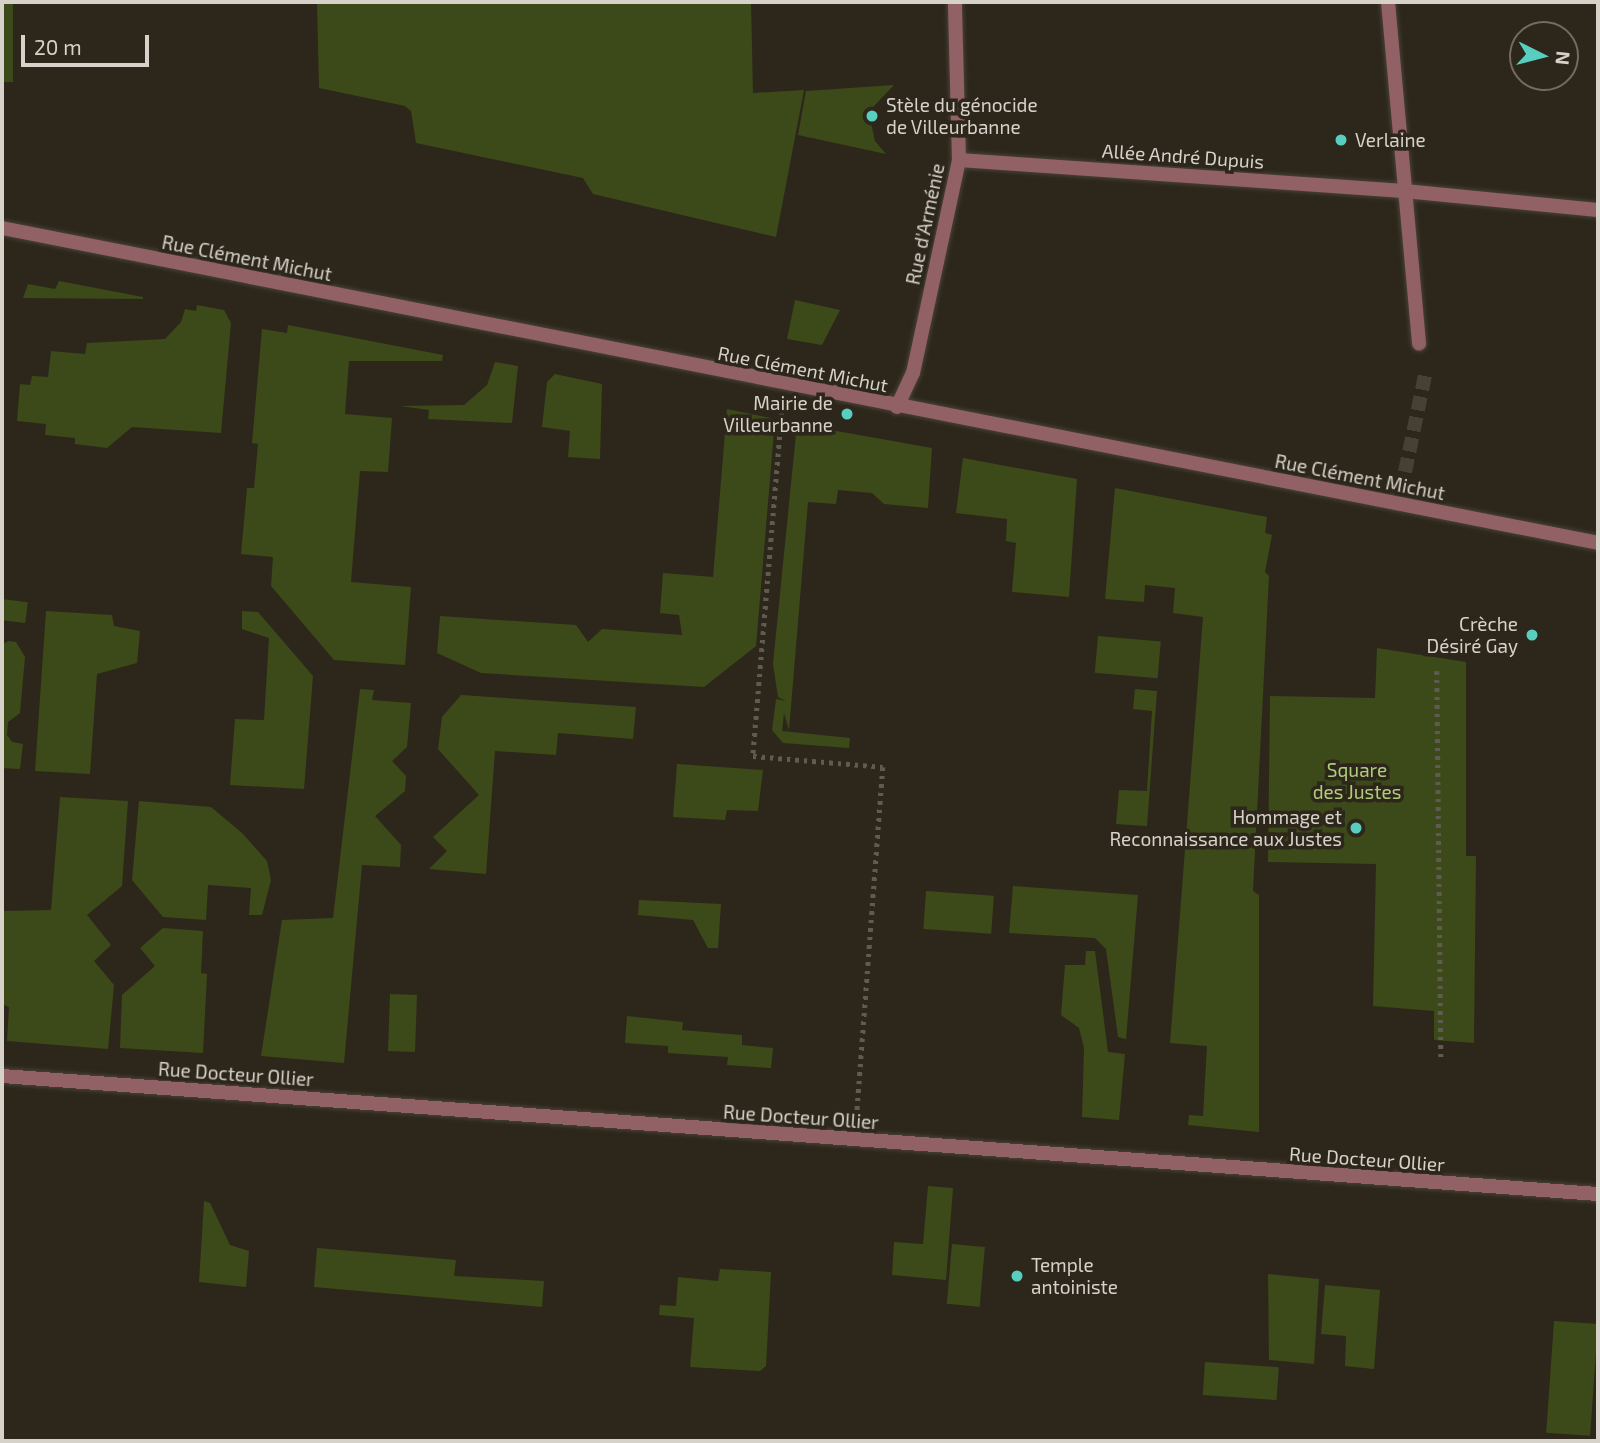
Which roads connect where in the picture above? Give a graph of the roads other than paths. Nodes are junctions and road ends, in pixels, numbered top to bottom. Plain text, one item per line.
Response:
1 (955, 2) edge
2 (1388, 2) edge
3 (958, 160) junction
4 (1404, 191) junction
5 (1598, 209) edge
6 (2, 228) edge
7 (1419, 344) dead end
8 (897, 407) junction
9 (1598, 542) edge
10 (2, 1076) edge
11 (1598, 1194) edge

1 - 3 street, Rue d'Arménie
2 - 4 street
3 - 4 street, Allée André Dupuis
3 - 8 street, Rue d'Arménie
4 - 5 street, Allée André Dupuis
4 - 7 street
6 - 8 street, Rue Clément Michut
8 - 9 street, Rue Clément Michut
10 - 11 street, Rue Docteur Ollier

